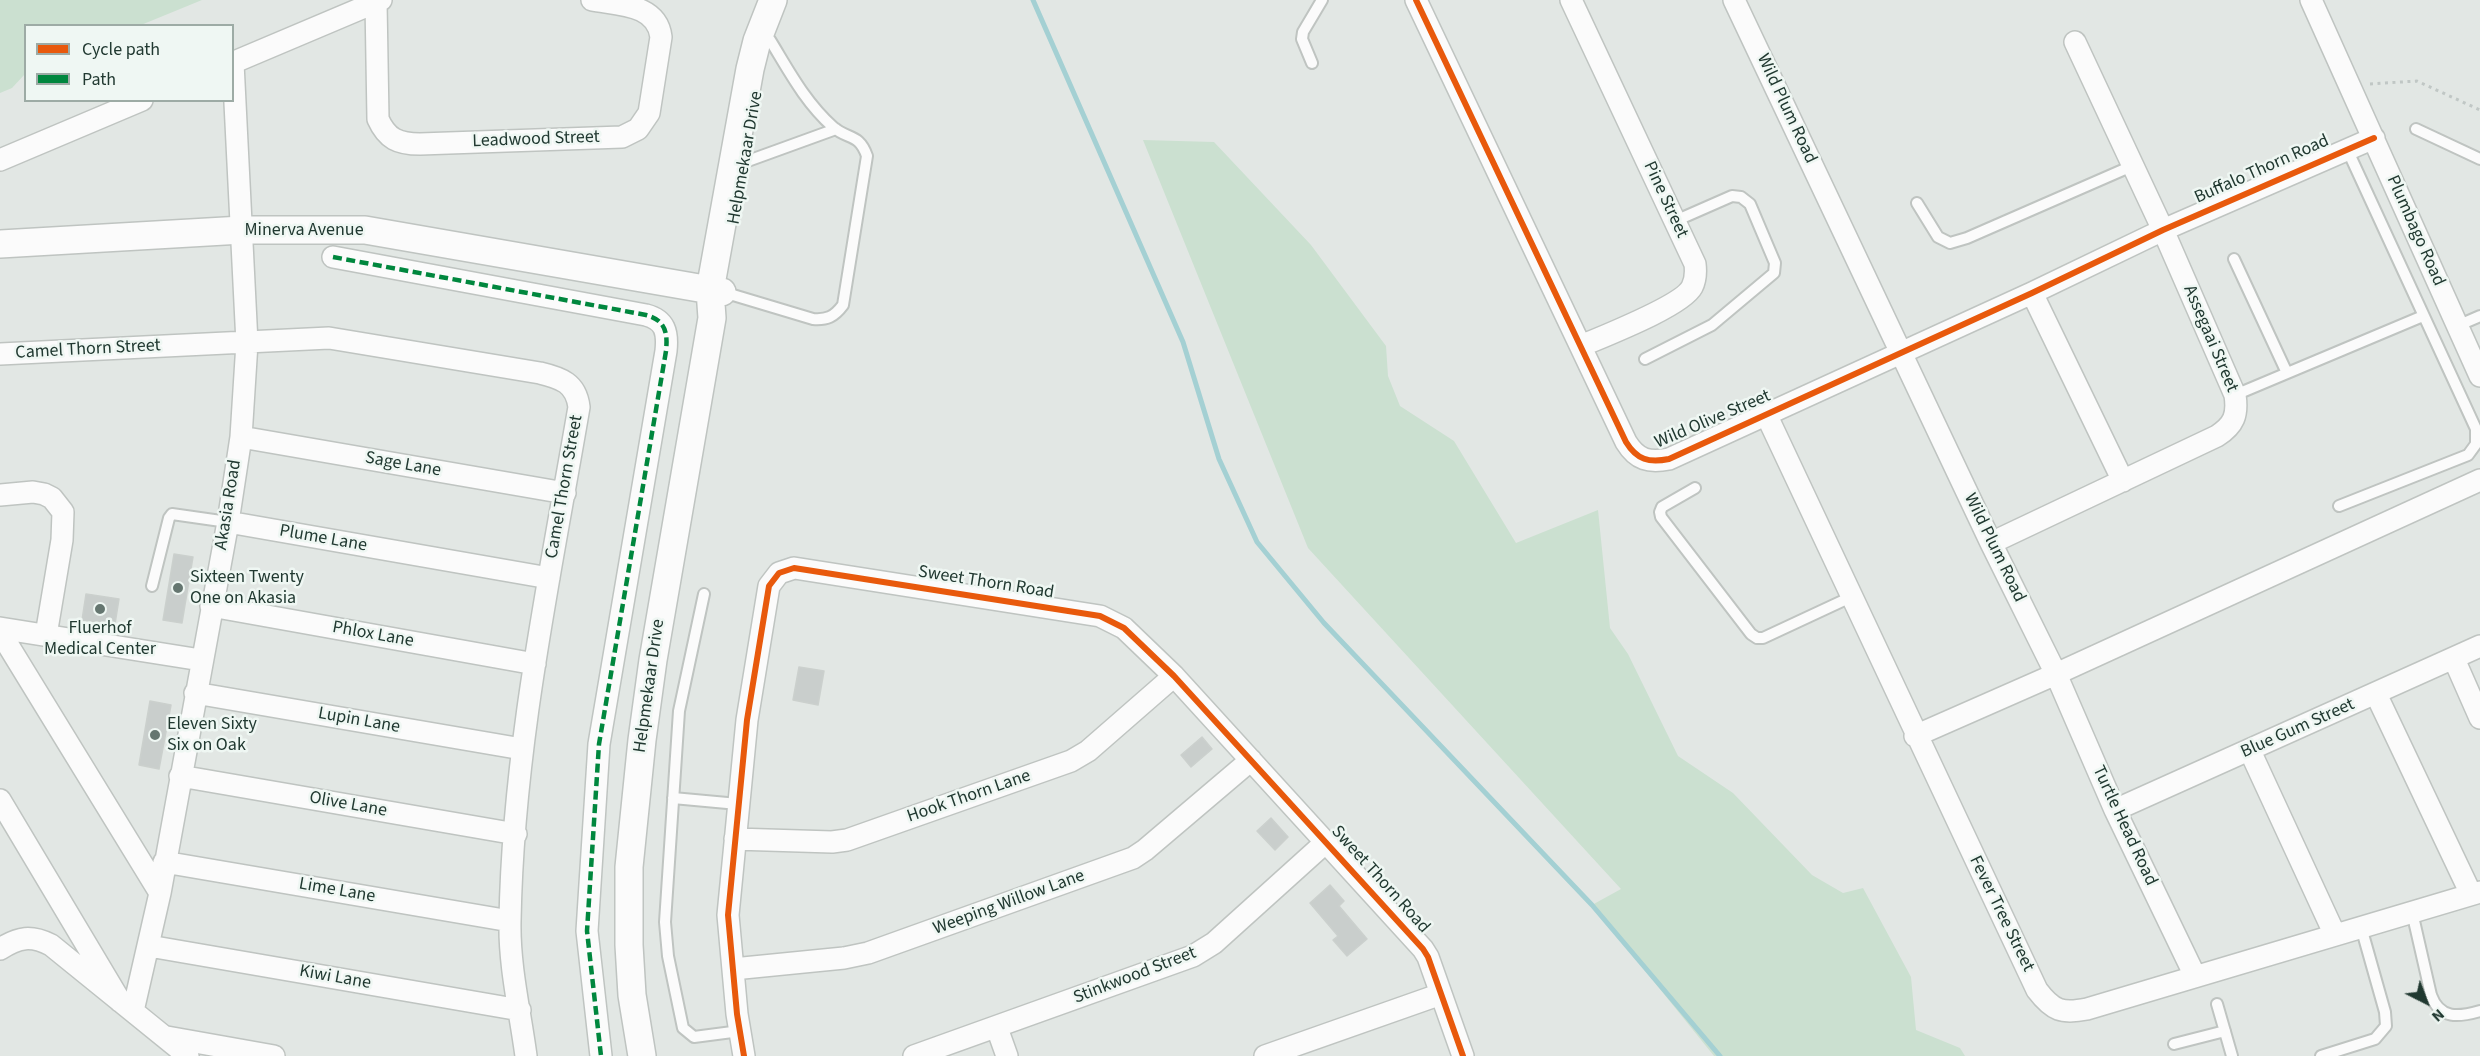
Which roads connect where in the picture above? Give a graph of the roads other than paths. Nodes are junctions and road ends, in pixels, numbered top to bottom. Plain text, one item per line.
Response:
1 (592, 0) edge
2 (773, 0) edge
3 (788, 0) edge
4 (1322, 0) edge
5 (1416, 0) edge
6 (1571, 0) edge
7 (1734, 0) edge
8 (2311, 0) edge
9 (378, 1) edge
10 (770, 40) junction
11 (2075, 42) dead end
12 (234, 63) edge
13 (1312, 63) dead end
14 (234, 82) edge
15 (137, 102) edge
16 (836, 129) junction
17 (2416, 129) dead end
18 (2374, 138) junction
19 (2347, 149) junction
20 (2480, 159) edge
21 (0, 160) edge
22 (745, 162) junction
23 (2133, 166) junction
24 (1917, 203) dead end
25 (1675, 221) junction
26 (242, 230) junction
27 (2163, 230) junction
28 (0, 244) edge
29 (333, 257) dead end
30 (2234, 259) dead end
31 (716, 291) junction
32 (2032, 293) junction
33 (2423, 316) junction
34 (2480, 316) edge
35 (2457, 326) junction
36 (248, 343) junction
37 (1581, 346) junction
38 (1901, 353) junction
39 (0, 354) edge
40 (1645, 359) dead end
41 (2287, 373) junction
42 (2480, 376) edge
43 (2235, 395) junction
44 (1766, 414) junction
45 (241, 437) junction
46 (2480, 480) edge
47 (2123, 481) junction
48 (1695, 488) dead end
49 (565, 493) junction
50 (0, 495) edge
51 (2338, 506) dead end
52 (228, 522) junction
53 (1991, 543) junction
54 (549, 578) junction
55 (152, 586) dead end
56 (704, 594) dead end
57 (1851, 597) junction
58 (211, 606) junction
59 (0, 630) edge
60 (46, 635) junction
61 (2480, 646) edge
62 (2454, 659) junction
63 (201, 660) junction
64 (535, 664) junction
65 (2056, 674) junction
66 (1174, 676) junction
67 (195, 693) junction
68 (2376, 694) junction
69 (2480, 718) edge
70 (1915, 736) junction
71 (522, 750) junction
72 (2250, 751) junction
73 (1251, 759) junction
74 (180, 776) junction
75 (674, 798) junction
76 (0, 800) edge
77 (738, 804) junction
78 (2115, 810) junction
79 (516, 834) junction
80 (735, 839) junction
81 (1326, 842) junction
82 (164, 862) junction
83 (160, 893) junction
84 (2476, 893) edge
85 (2412, 912) junction
86 (510, 921) junction
87 (2361, 927) junction
88 (2335, 935) junction
89 (149, 946) junction
90 (0, 949) edge
91 (733, 969) junction
92 (2195, 976) junction
93 (1441, 994) junction
94 (2217, 1004) dead end
95 (126, 1006) junction
96 (520, 1010) junction
97 (2480, 1011) edge
98 (996, 1028) junction
99 (740, 1031) junction
100 (2225, 1031) junction
101 (164, 1036) junction
102 (2174, 1044) dead end
103 (188, 1056) edge
104 (274, 1056) edge
105 (526, 1056) edge
106 (601, 1056) edge
107 (642, 1056) edge
108 (744, 1056) edge
109 (914, 1056) edge
110 (1007, 1056) edge
111 (1265, 1056) edge
112 (1462, 1056) edge
113 (2232, 1056) edge
114 (2321, 1056) edge

1 - 9 street, Leadwood Street
2 - 31 street, Helpmekaar Drive
3 - 10 street, Helpmekaar Drive
4 - 13 lane
5 - 37 street, Wild Olive Street
6 - 25 street, Pine Street
7 - 38 street, Wild Plum Road
8 - 18 street, Plumbago Road
9 - 12 street, Leadwood Street
10 - 16 lane
10 - 22 street, Helpmekaar Drive
11 - 23 street, Assegaai Street
14 - 26 street, Akasia Road
15 - 21 street
16 - 22 lane
16 - 31 lane
17 - 20 lane
18 - 19 street, Buffalo Thorn Road
18 - 35 street, Plumbago Road
19 - 27 street, Buffalo Thorn Road
19 - 33 lane
22 - 31 street, Helpmekaar Drive
23 - 24 lane
23 - 27 street, Assegaai Street
25 - 37 street, Pine Street
25 - 40 lane
26 - 28 street, Minerva Avenue
26 - 31 street, Minerva Avenue
26 - 36 street, Akasia Road
27 - 32 street, Wild Olive Street
27 - 43 street, Assegaai Street
29 - 106 street
30 - 41 lane
31 - 107 street, Helpmekaar Drive
32 - 38 street, Wild Olive Street
32 - 47 street
33 - 41 lane
33 - 51 lane
34 - 35 lane
35 - 42 street, Plumbago Road
36 - 39 street, Camel Thorn Street
36 - 45 street, Akasia Road
36 - 49 street, Camel Thorn Street
37 - 44 street, Wild Olive Street
38 - 44 street, Wild Olive Street
38 - 53 street, Wild Plum Road
41 - 43 lane
43 - 47 street, Assegaai Street
44 - 57 street, Fever Tree Street
45 - 49 street, Sage Lane
45 - 52 street, Akasia Road
46 - 65 street
47 - 53 street, Assegaai Street
48 - 57 lane
49 - 54 street, Camel Thorn Street
50 - 60 street
52 - 54 street, Plume Lane
52 - 55 lane, Plume Lane
52 - 58 street, Akasia Road
53 - 65 street, Wild Plum Road
54 - 64 street, Camel Thorn Street
56 - 75 lane
57 - 70 street, Fever Tree Street
58 - 63 street, Akasia Road
58 - 64 street, Phlox Lane
59 - 60 street
59 - 83 street
60 - 63 street
61 - 62 street, Blue Gum Street
62 - 68 street, Blue Gum Street
62 - 69 street
63 - 67 street, Akasia Road
64 - 71 street, Camel Thorn Street
65 - 70 street
65 - 78 street, Turtle Head Road
66 - 73 street, Sweet Thorn Road
66 - 77 street, Sweet Thorn Road
66 - 80 street, Hook Thorn Lane
67 - 71 street, Lupin Lane
67 - 74 street, Akasia Road
68 - 72 street, Blue Gum Street
68 - 84 street
70 - 92 street, Fever Tree Street
71 - 79 street, Camel Thorn Street
72 - 78 street, Blue Gum Street
72 - 88 street
73 - 81 street, Sweet Thorn Road
73 - 91 street, Weeping Willow Lane
74 - 79 street, Olive Lane
74 - 82 street, Akasia Road
75 - 77 lane
75 - 99 lane
76 - 95 street
77 - 80 street, Sweet Thorn Road
78 - 92 street, Turtle Head Road
79 - 86 street, Camel Thorn Street
80 - 91 street, Sweet Thorn Road
81 - 93 street, Sweet Thorn Road
81 - 98 street, Stinkwood Street
82 - 83 street, Akasia Road
82 - 86 street, Lime Lane
83 - 89 street, Akasia Road
84 - 85 street, Fever Tree Street
85 - 87 street, Fever Tree Street
85 - 97 lane
86 - 96 street, Camel Thorn Street
87 - 88 street, Fever Tree Street
87 - 114 lane
88 - 92 street, Fever Tree Street
89 - 95 street, Akasia Road
89 - 96 street, Kiwi Lane
90 - 95 street
91 - 99 street, Sweet Thorn Road
93 - 111 street
93 - 112 street, Sweet Thorn Road
94 - 100 lane
95 - 101 street
96 - 105 street, Camel Thorn Street
98 - 109 street, Stinkwood Street
98 - 110 street
99 - 108 street, Sweet Thorn Road
100 - 102 lane
100 - 113 lane
101 - 103 street
101 - 104 street

